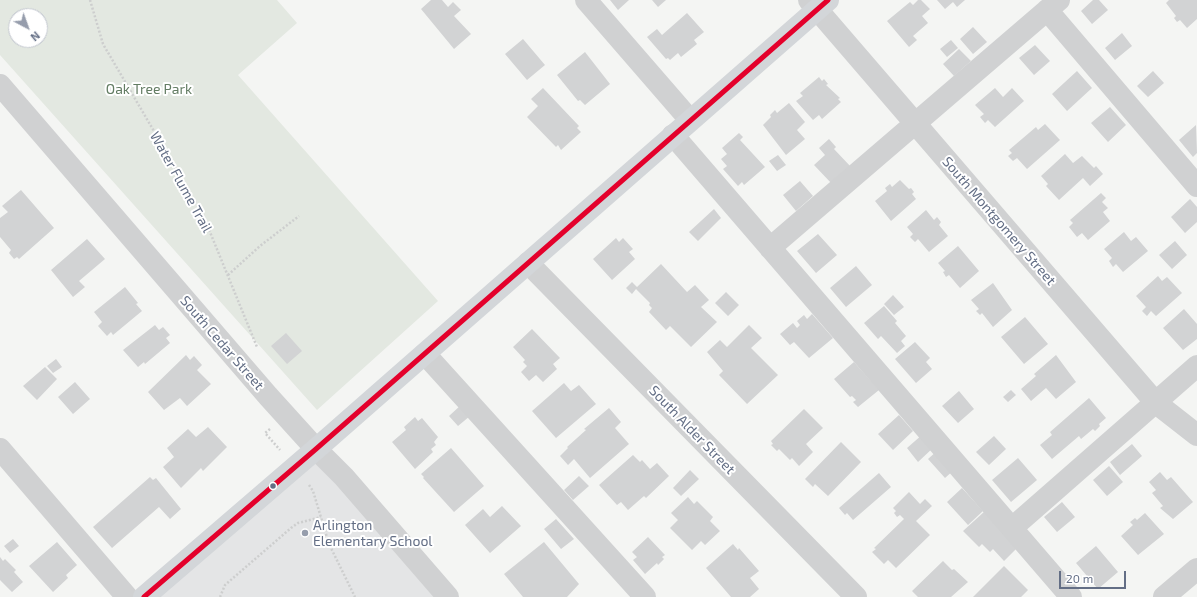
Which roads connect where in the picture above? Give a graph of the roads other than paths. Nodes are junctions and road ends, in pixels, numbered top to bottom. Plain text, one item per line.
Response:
1 (586, 0) edge
2 (818, 3) edge
3 (1053, 5) edge
4 (0, 85) edge
5 (690, 120) junction
6 (915, 124) junction
7 (672, 135) junction
8 (1197, 186) edge
9 (770, 248) junction
10 (528, 263) junction
11 (426, 354) junction
12 (1197, 366) edge
13 (1156, 403) junction
14 (1197, 435) edge
15 (0, 449) edge
16 (316, 449) junction
17 (1012, 528) junction
18 (1197, 569) edge
19 (127, 597) edge
20 (144, 597) edge
21 (448, 597) edge
22 (645, 597) edge
23 (856, 597) edge
24 (1071, 597) edge
25 (1164, 597) edge

1 - 5 street
2 - 5 main road
2 - 6 street, South Montgomery Street
3 - 6 street
3 - 8 street
4 - 16 street, South Cedar Street
5 - 7 main road
6 - 9 street
6 - 13 street, South Montgomery Street
7 - 9 street
7 - 10 main road
9 - 17 street
10 - 11 main road
10 - 23 street, South Alder Street
11 - 16 main road
11 - 22 street
12 - 13 street
13 - 14 street, South Montgomery Street
13 - 17 street
15 - 19 street
16 - 20 main road
16 - 21 street, South Cedar Street
17 - 24 street
18 - 25 street

